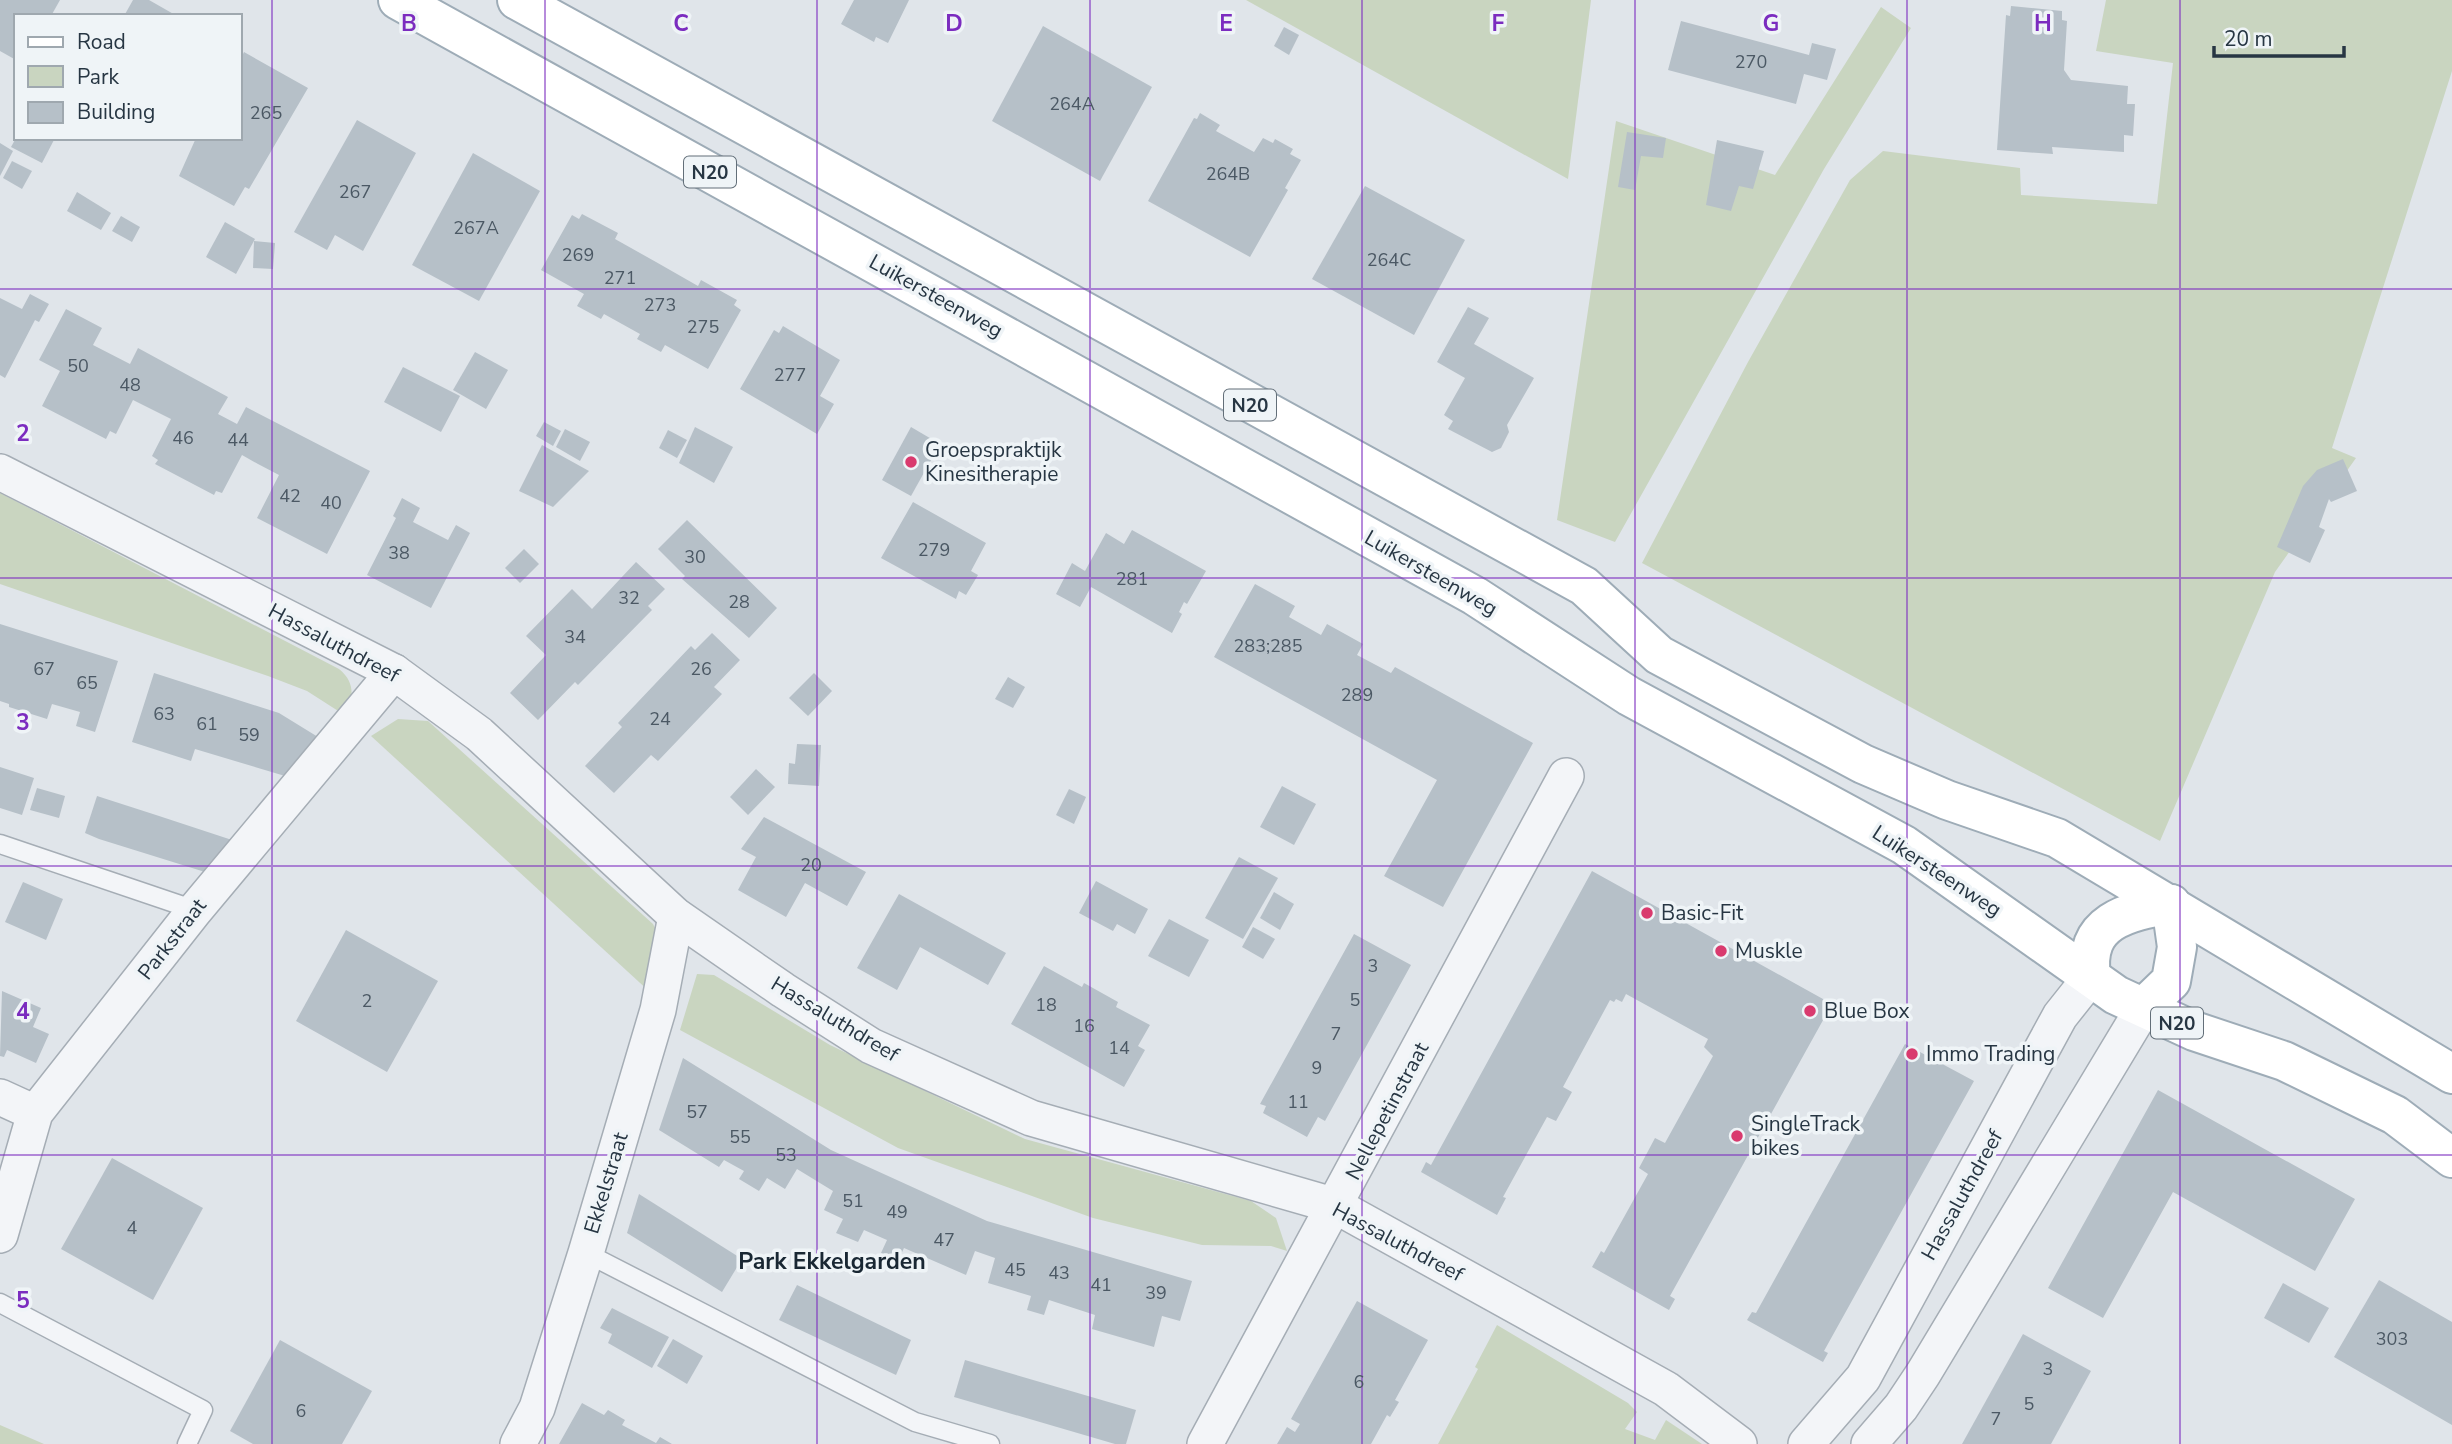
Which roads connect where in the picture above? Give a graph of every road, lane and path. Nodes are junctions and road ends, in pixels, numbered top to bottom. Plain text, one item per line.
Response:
1 (398, 0) edge
2 (517, 0) edge
3 (0, 472) edge
4 (394, 672) junction
5 (1566, 776) dead end
6 (0, 844) edge
7 (2171, 904) junction
8 (195, 909) junction
9 (676, 916) junction
10 (2091, 977) junction
11 (2144, 1007) junction
12 (2452, 1074) edge
13 (0, 1097) edge
14 (35, 1113) junction
15 (2452, 1158) edge
16 (1336, 1206) junction
17 (0, 1235) edge
18 (586, 1253) junction
19 (0, 1303) edge
20 (187, 1444) edge
21 (518, 1444) edge
22 (990, 1444) edge
23 (1205, 1444) edge
24 (1738, 1444) edge
25 (1806, 1444) edge
26 (1869, 1444) edge

1 - 10 main road, Luikersteenweg / N20
2 - 7 main road, N20
3 - 4 street, Hassaluthdreef
4 - 8 street, Parkstraat
4 - 9 street, Hassaluthdreef
5 - 16 street, Nellepetinstraat
6 - 8 lane
7 - 10 main road
7 - 11 main road
7 - 12 main road, N20
8 - 14 street, Parkstraat
9 - 16 street, Hassaluthdreef
9 - 18 street, Ekkelstraat
10 - 11 main road, Luikersteenweg / N20
10 - 25 street, Hassaluthdreef
11 - 15 main road, Luikersteenweg / N20
11 - 26 street
13 - 14 street
14 - 17 street, Parkstraat
16 - 23 street, Nellepetinstraat
16 - 24 street, Hassaluthdreef
18 - 21 street, Ekkelstraat
18 - 22 lane
19 - 20 lane

